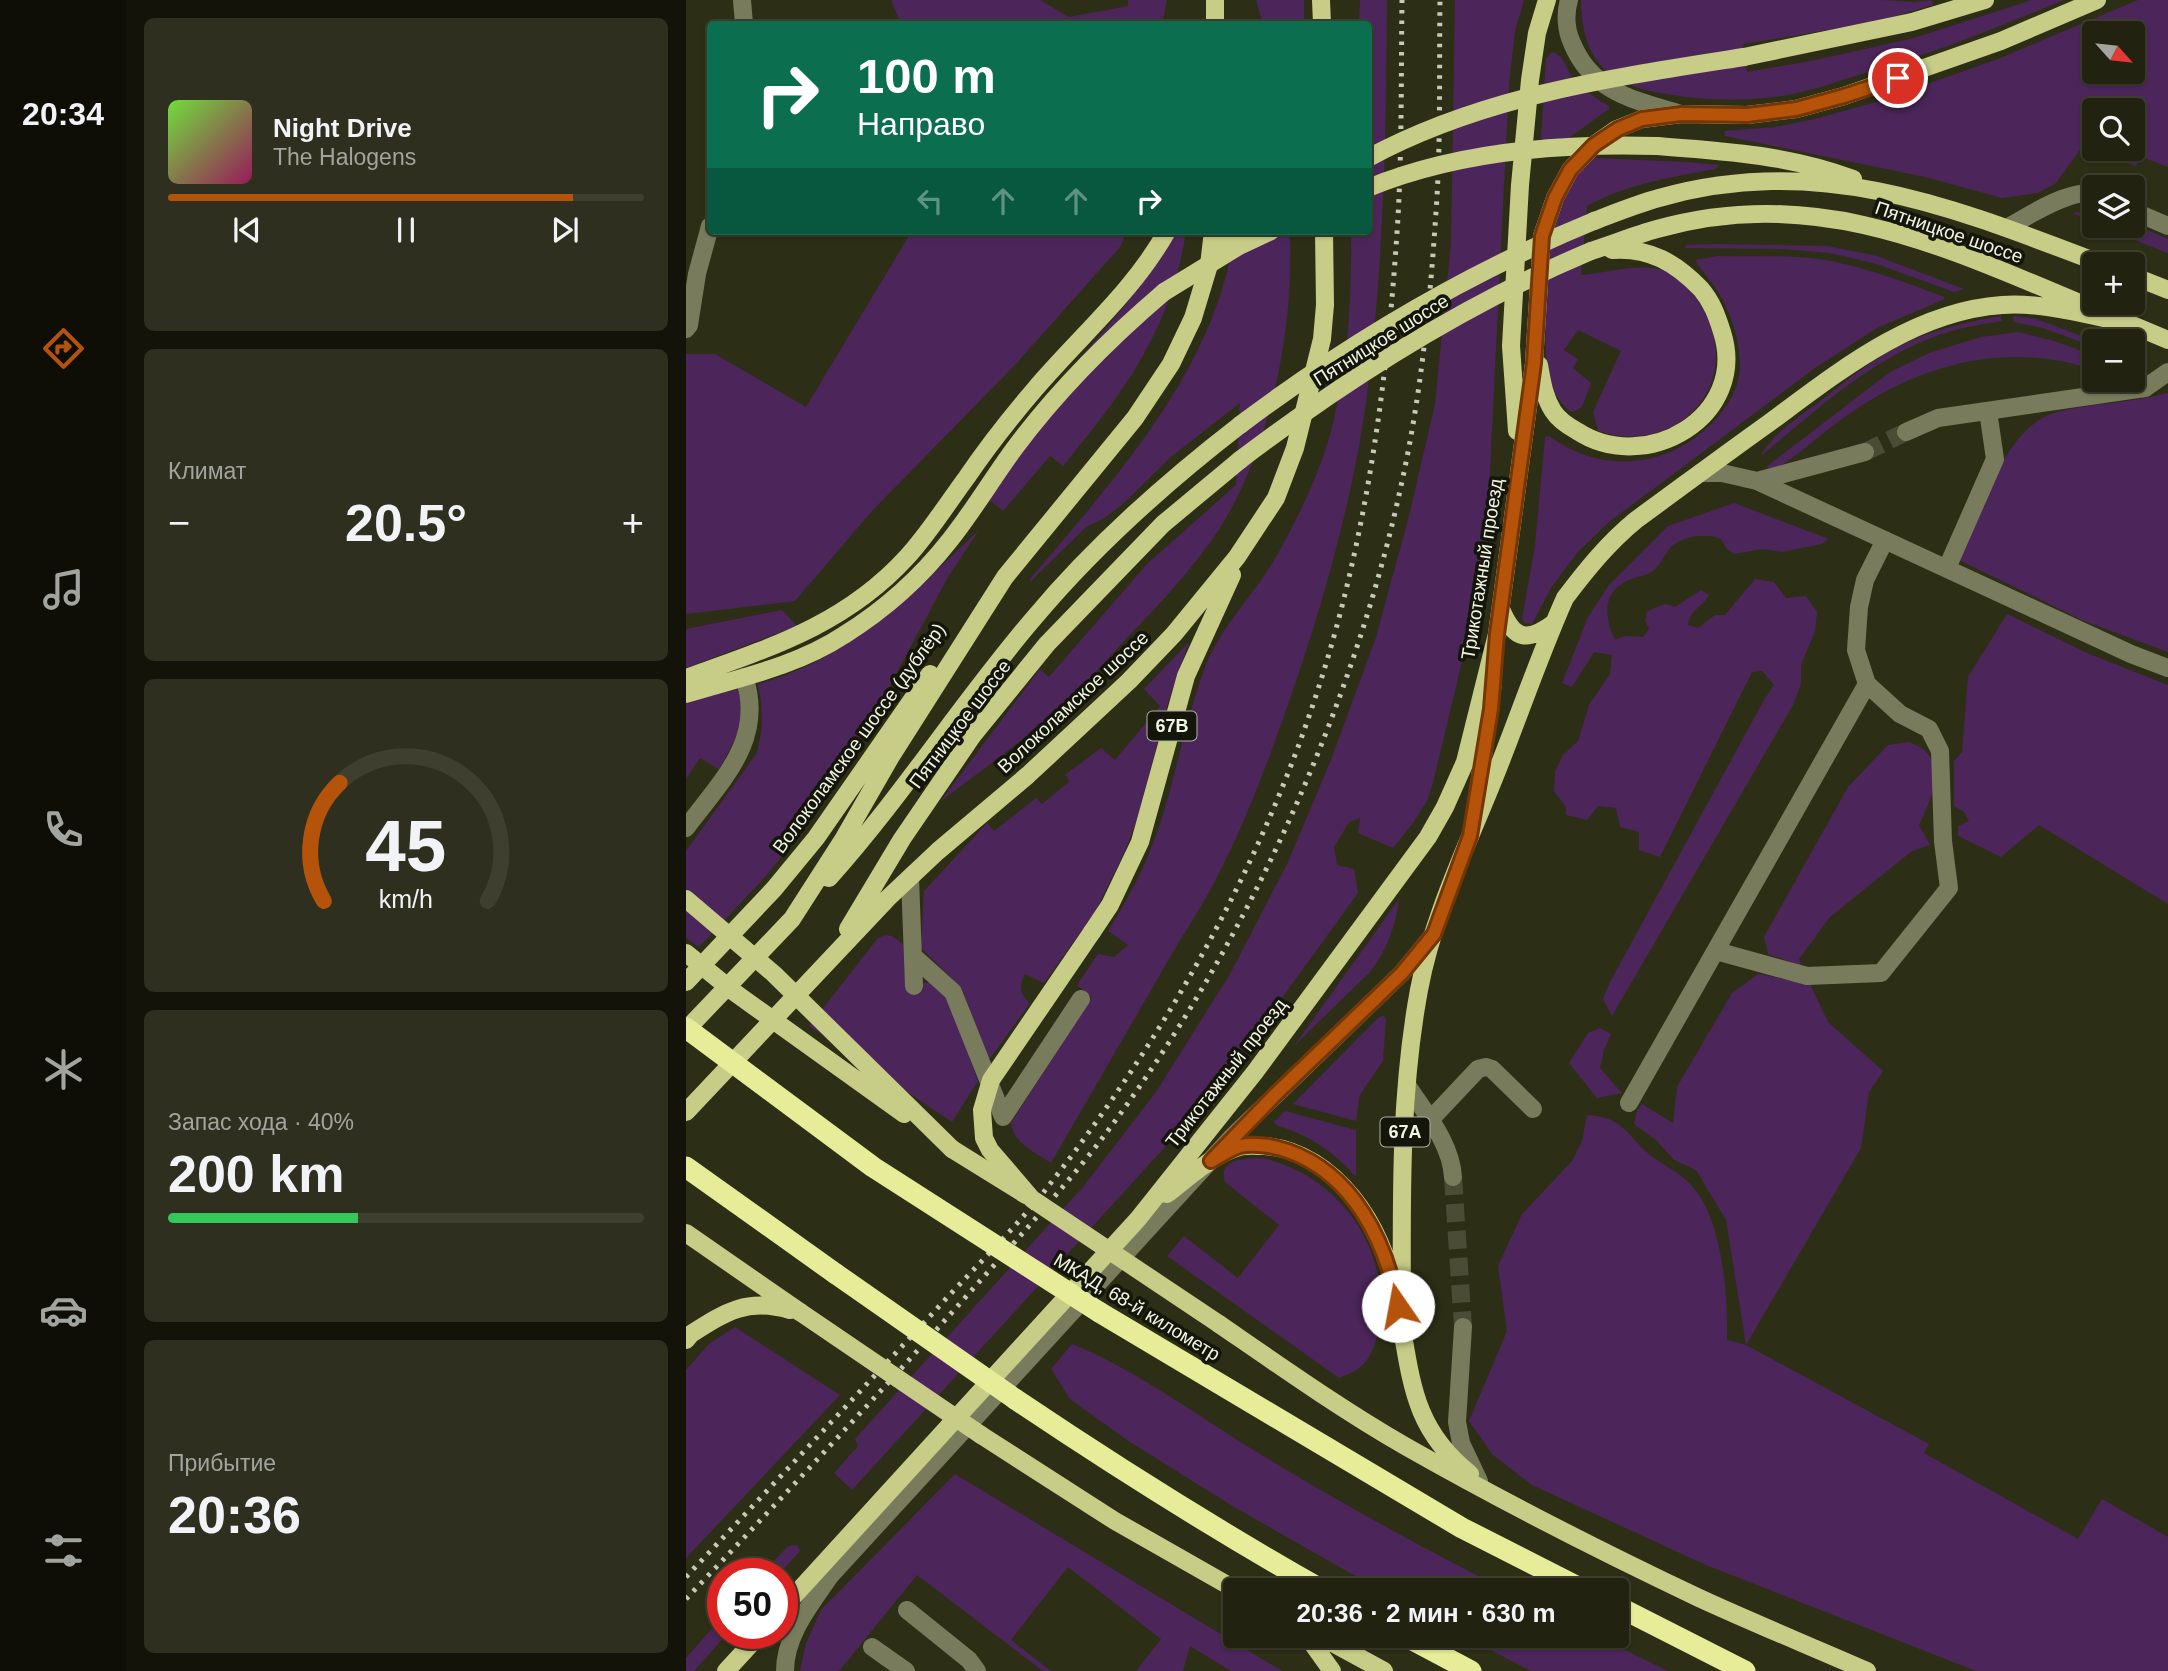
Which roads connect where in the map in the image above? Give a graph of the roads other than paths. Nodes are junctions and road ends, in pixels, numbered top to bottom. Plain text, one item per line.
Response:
1 (742, 0) edge
2 (1215, 0) edge
3 (1321, 0) edge
4 (1547, 0) edge
5 (1569, 0) edge
6 (1985, 0) edge
7 (2096, 0) edge
8 (744, 21) edge
9 (1215, 21) edge
10 (1321, 21) edge
11 (1681, 114) junction
12 (1372, 156) edge
13 (1372, 187) edge
14 (1889, 193) junction
15 (2082, 194) edge
16 (2145, 216) edge
17 (2168, 226) edge
18 (2007, 228) junction
19 (707, 235) edge
20 (1164, 235) edge
21 (1213, 235) edge
22 (1236, 235) edge
23 (1262, 235) edge
24 (1324, 235) edge
25 (1591, 251) junction
26 (2082, 256) edge
27 (2145, 280) edge
28 (2164, 287) edge
29 (1164, 292) junction
30 (2127, 323) junction
31 (1537, 327) junction
32 (686, 329) edge
33 (2168, 340) edge
34 (2168, 372) edge
35 (1988, 411) junction
36 (1906, 432) tunnel mouth
37 (1865, 452) tunnel mouth
38 (1519, 465) junction
39 (1700, 473) junction
40 (1758, 481) junction
41 (1261, 522) junction
42 (1885, 540) junction
43 (1947, 568) junction
44 (1005, 577) junction
45 (1501, 609) junction
46 (1554, 623) junction
47 (1497, 634) junction
48 (2168, 667) edge
49 (744, 677) junction
50 (686, 678) edge
51 (1867, 684) junction
52 (686, 694) edge
53 (686, 828) edge
54 (1470, 836) junction
55 (910, 878) junction
56 (686, 899) edge
57 (792, 919) junction
58 (1434, 934) junction
59 (1716, 951) junction
60 (686, 953) edge
61 (832, 956) junction
62 (913, 956) junction
63 (686, 982) edge
64 (914, 986) dead end
65 (1081, 999) dead end
66 (686, 1029) edge
67 (1407, 1085) junction
68 (1629, 1102) dead end
69 (1533, 1109) dead end
70 (686, 1112) edge
71 (1430, 1120) junction
72 (952, 1149) junction
73 (1211, 1161) junction
74 (694, 1172) edge
75 (1453, 1177) tunnel mouth
76 (1032, 1199) junction
77 (1138, 1219) junction
78 (686, 1233) edge
79 (800, 1312) junction
80 (1463, 1327) tunnel mouth
81 (1402, 1333) junction
82 (686, 1340) edge
83 (1479, 1481) junction
84 (1502, 1499) junction
85 (1301, 1578) edge
86 (1560, 1578) edge
87 (1223, 1583) edge
88 (798, 1591) edge
89 (907, 1610) dead end
90 (1629, 1612) edge
91 (872, 1647) dead end
92 (1316, 1648) edge
93 (1342, 1648) edge
94 (1428, 1648) edge
95 (746, 1649) edge
96 (726, 1671) edge
97 (785, 1671) edge
98 (906, 1671) edge
99 (977, 1671) edge
100 (1332, 1671) edge
101 (1384, 1671) edge
102 (1471, 1671) edge
103 (1745, 1671) edge
104 (1867, 1671) edge

1 - 8 street
2 - 9 main road
3 - 10 main road
4 - 38 main road, Трикотажный проезд
5 - 11 street
6 - 12 main road, bridge
7 - 11 main road, Трикотажный проезд
11 - 31 main road, Трикотажный проезд
13 - 14 main road, bridge
14 - 18 main road, Пятницкое шоссе
14 - 57 main road, Пятницкое шоссе, bridge
15 - 18 street
16 - 17 street
18 - 26 main road, Пятницкое шоссе
19 - 32 street
20 - 50 main road
21 - 44 main road
22 - 29 main road, bridge
23 - 29 main road, bridge
24 - 41 main road, Волоколамское шоссе
25 - 30 main road, Пятницкое шоссе
25 - 31 main road
25 - 61 main road, Пятницкое шоссе, bridge
27 - 28 main road
29 - 49 main road
30 - 33 main road, Пятницкое шоссе
30 - 39 main road
31 - 38 main road, Трикотажный проезд
34 - 35 street
35 - 36 street
35 - 43 street
37 - 40 street
38 - 45 main road, Трикотажный проезд
39 - 40 street
39 - 46 main road
40 - 42 street
41 - 55 main road, Волоколамское шоссе
41 - 76 main road, 67B, bridge
42 - 43 street
42 - 51 street
43 - 48 street
44 - 57 main road
44 - 63 main road, Волоколамское шоссе (дублёр)
45 - 46 main road
45 - 47 main road, Трикотажный проезд
46 - 54 main road
47 - 54 main road
47 - 77 main road, Трикотажный проезд
49 - 52 main road
49 - 53 street
51 - 59 street
51 - 59 street
54 - 58 main road, 67A
55 - 61 main road, Волоколамское шоссе
55 - 62 street
56 - 72 main road, bridge
57 - 66 main road
58 - 67 main road, 67A
58 - 73 street
59 - 68 street
60 - 72 main road, bridge
61 - 70 main road, Волоколамское шоссе
62 - 64 street
62 - 65 street
66 - 86 highway, МКАД, 68-й километр, bridge
67 - 71 street
67 - 81 main road, 67A
69 - 71 street
71 - 75 street
72 - 76 main road, bridge
73 - 77 main road
73 - 81 main road
73 - 97 street
74 - 85 highway, bridge
76 - 84 main road, bridge
77 - 88 main road, Трикотажный проезд
78 - 79 main road
79 - 82 main road
79 - 87 main road, bridge
80 - 83 street
81 - 83 main road, 67A
83 - 84 main road, 67A
84 - 104 main road
89 - 99 street
90 - 103 highway
91 - 98 street
92 - 100 main road
93 - 101 main road
94 - 102 highway
95 - 96 main road

